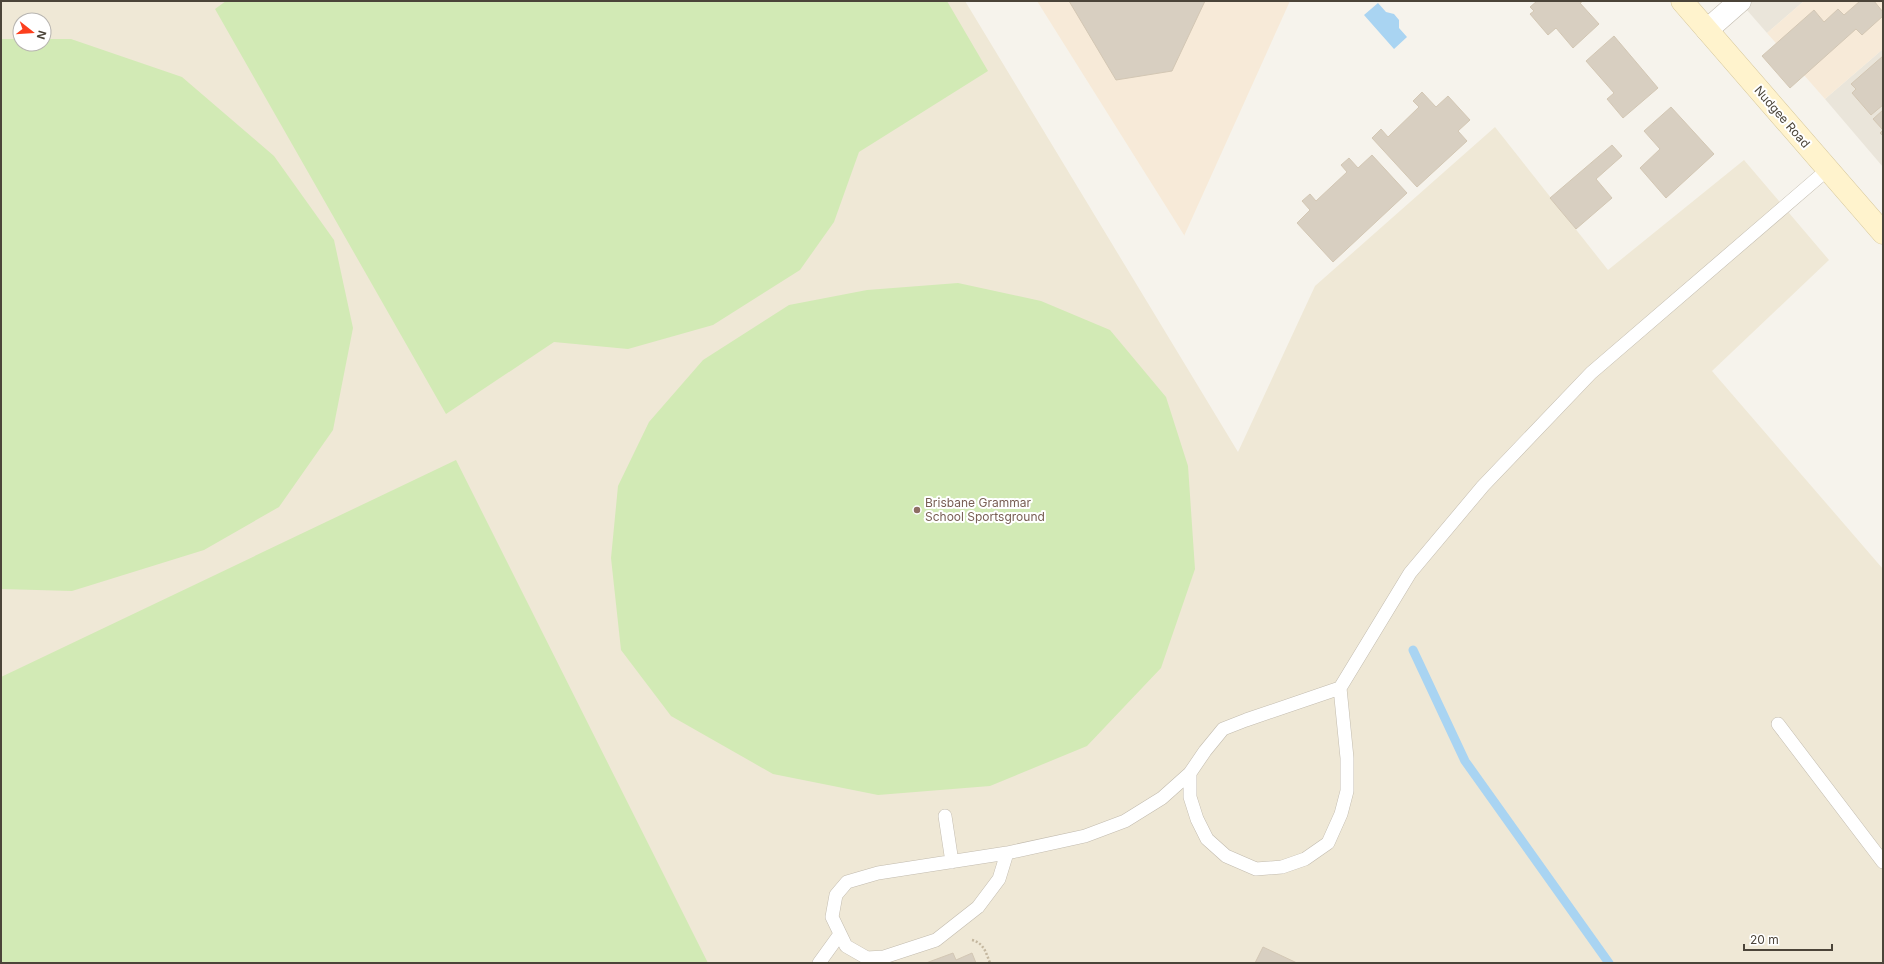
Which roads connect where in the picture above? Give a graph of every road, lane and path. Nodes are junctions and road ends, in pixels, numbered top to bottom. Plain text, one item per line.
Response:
1 (1682, 1) edge
2 (1740, 1) edge
3 (1707, 30) junction
4 (1827, 170) junction
5 (1883, 234) edge
6 (1340, 688) junction
7 (1778, 724) dead end
8 (1190, 774) junction
9 (945, 816) dead end
10 (1007, 853) junction
11 (952, 862) junction
12 (1883, 862) edge
13 (840, 934) junction
14 (970, 941) dead end
15 (819, 963) edge
16 (990, 963) edge

1 - 3 main road, Nudgee Road
2 - 3 street
3 - 4 main road, Nudgee Road
4 - 5 main road, Nudgee Road
4 - 6 lane
6 - 8 lane
6 - 8 lane
7 - 12 lane
8 - 10 lane
9 - 11 lane
10 - 11 lane
10 - 13 lane
11 - 13 lane
13 - 15 lane
14 - 16 path

